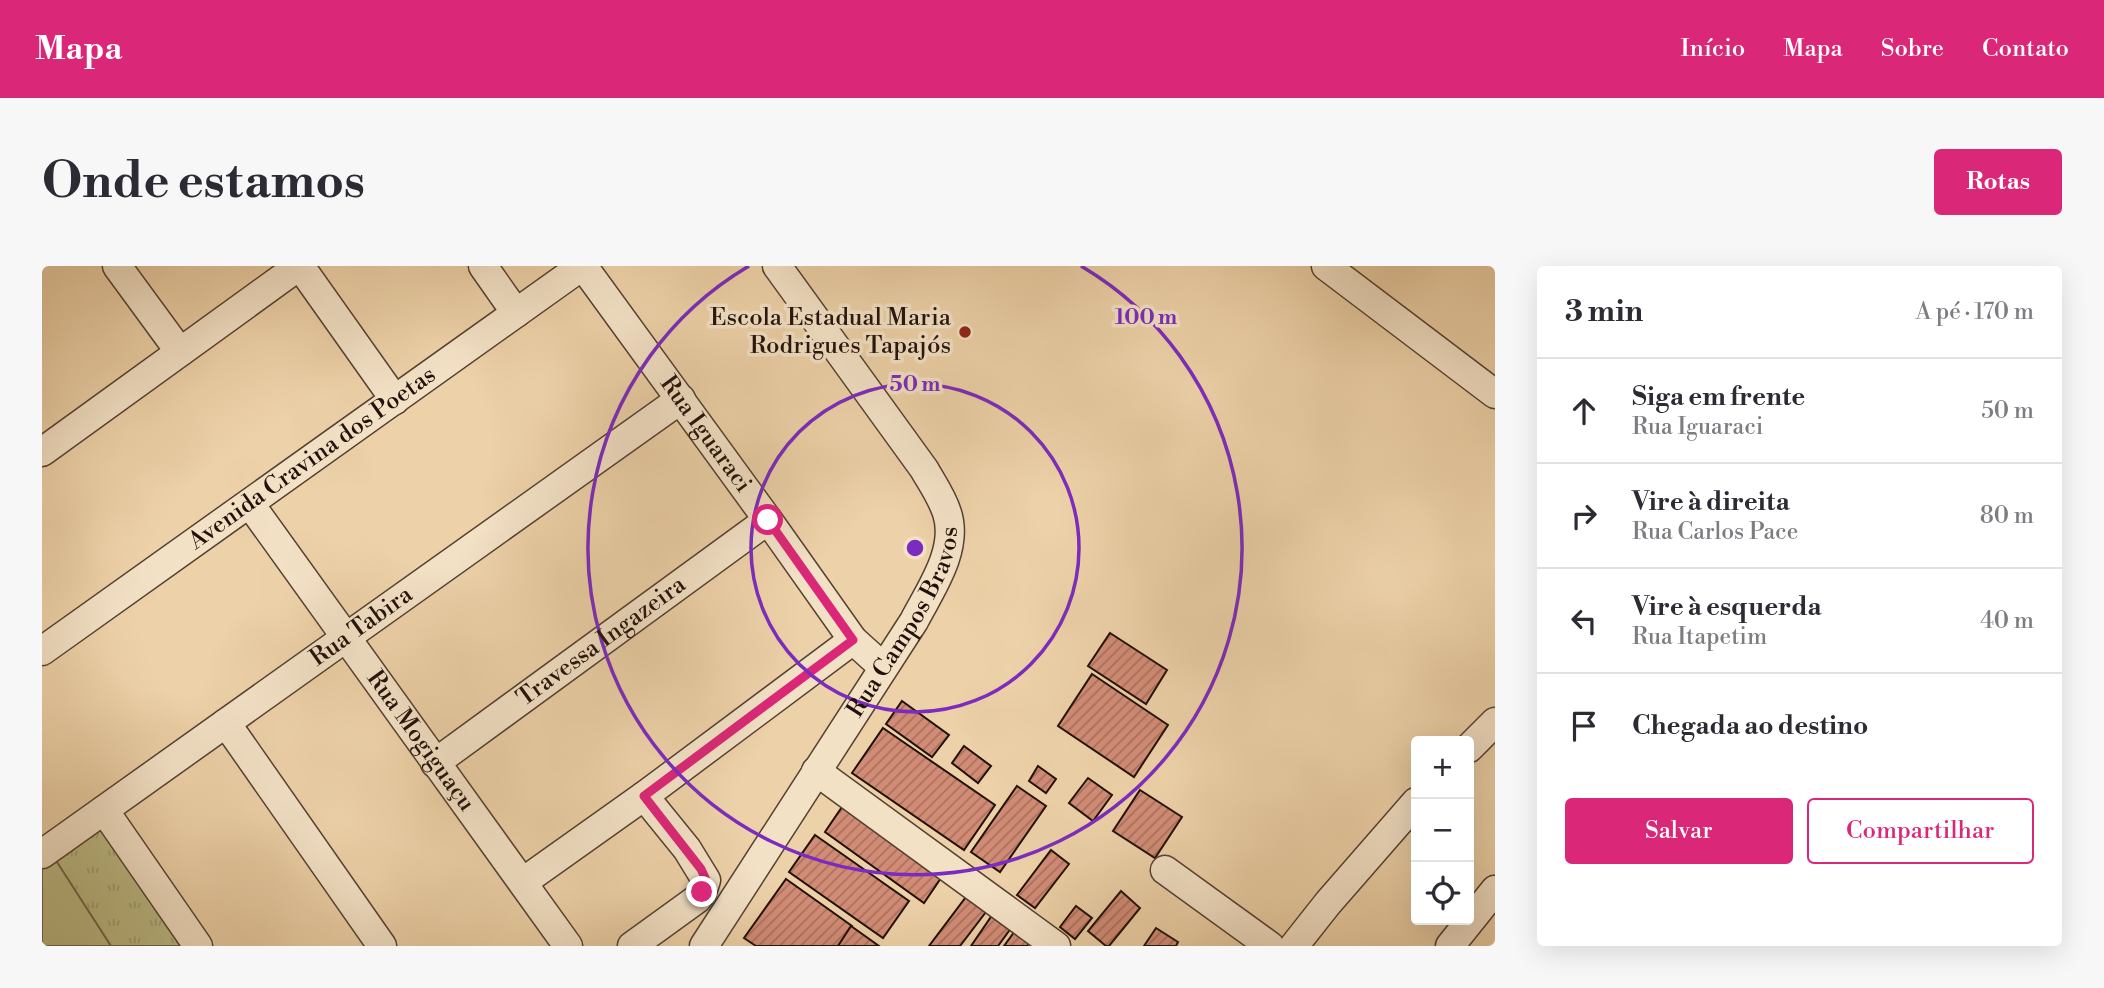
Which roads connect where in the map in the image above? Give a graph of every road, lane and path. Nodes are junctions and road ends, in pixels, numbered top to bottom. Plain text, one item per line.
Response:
1 (117, 266) edge
2 (300, 266) edge
3 (483, 266) edge
4 (583, 266) edge
5 (777, 266) edge
6 (1326, 266) edge
7 (516, 313) junction
8 (180, 352) junction
9 (1495, 394) edge
10 (681, 399) junction
11 (396, 400) junction
12 (46, 440) edge
13 (250, 504) junction
14 (768, 520) junction
15 (347, 637) junction
16 (853, 640) junction
17 (42, 651) edge
18 (883, 667) junction
19 (226, 723) junction
20 (435, 763) junction
21 (816, 771) junction
22 (644, 796) junction
23 (1411, 808) edge
24 (104, 810) junction
25 (45, 847) edge
26 (1165, 870) dead end
27 (523, 882) junction
28 (1495, 890) edge
29 (193, 944) edge
30 (382, 946) edge
31 (568, 946) edge
32 (632, 946) edge
33 (704, 946) edge
34 (1056, 946) edge
35 (1270, 946) edge
36 (1294, 946) edge
37 (1450, 946) edge

1 - 8 street
2 - 8 street
2 - 11 street
3 - 7 street
4 - 7 street, Avenida Cravina dos Poetas
4 - 10 street, Rua Iguaraci
5 - 18 street, Rua Campos Bravos
6 - 9 street
7 - 11 street, Avenida Cravina dos Poetas
8 - 12 street
10 - 14 street, Rua Iguaraci
10 - 15 street, Rua Tabira
11 - 13 street, Avenida Cravina dos Poetas
13 - 15 street, Rua Mogiguaçu
13 - 17 street, Avenida Cravina dos Poetas
14 - 16 street, Rua Iguaraci
14 - 20 street, Travessa Ingazeira
15 - 19 street, Rua Tabira
15 - 20 street, Rua Mogiguaçu
16 - 18 street, Rua Iguaraci
16 - 22 street
18 - 21 street, Rua Campos Bravos
19 - 24 street, Rua Tabira
19 - 30 street
20 - 27 street, Rua Mogiguaçu
21 - 33 street, Rua Campos Bravos
21 - 34 street
22 - 27 street
22 - 32 street
23 - 36 street
24 - 25 street, Rua Tabira
24 - 29 street
26 - 35 street
27 - 31 street, Rua Mogiguaçu
28 - 37 street

